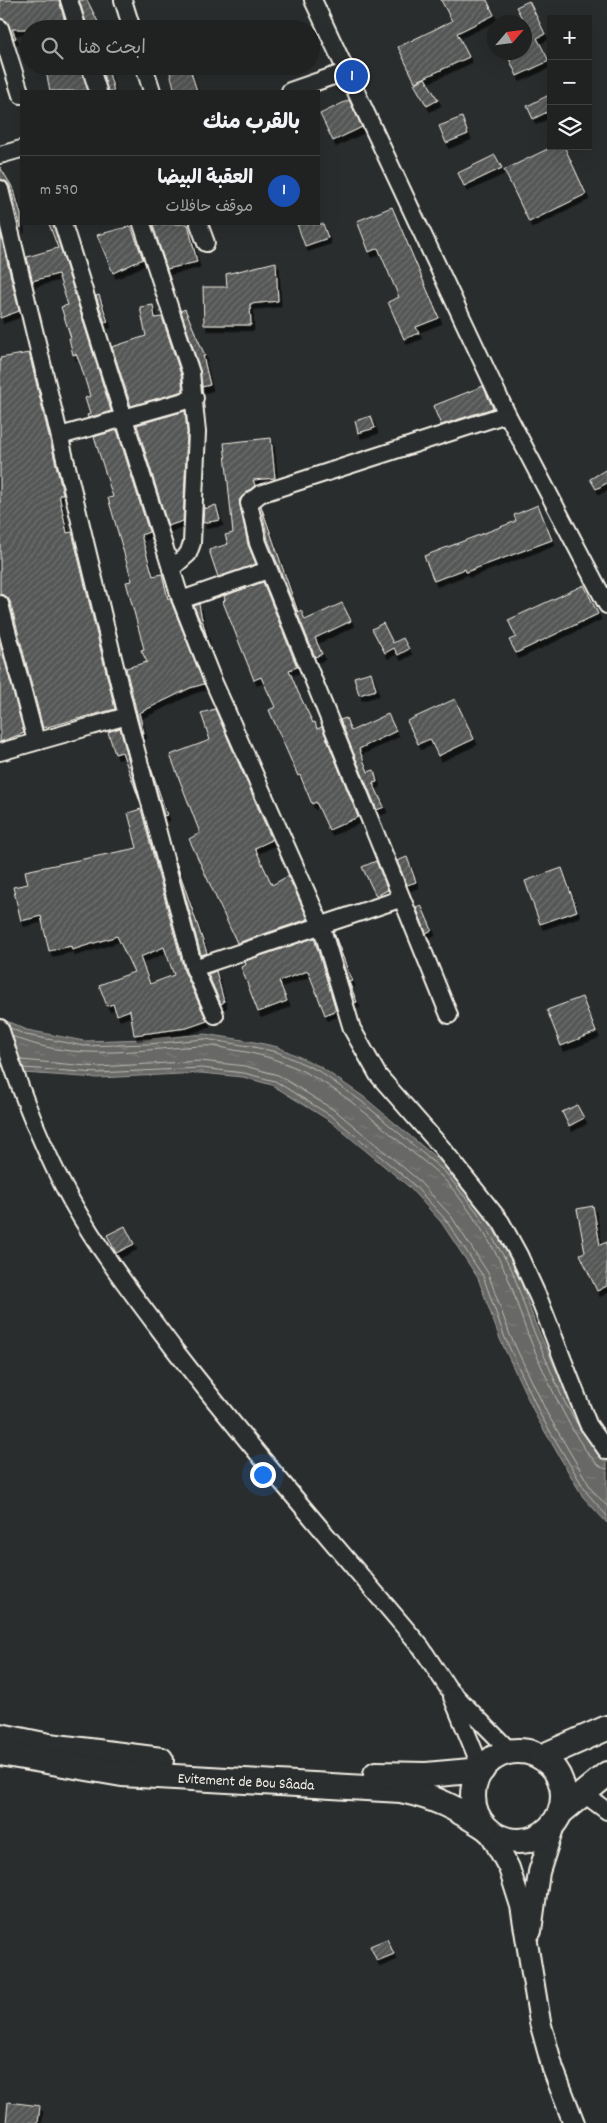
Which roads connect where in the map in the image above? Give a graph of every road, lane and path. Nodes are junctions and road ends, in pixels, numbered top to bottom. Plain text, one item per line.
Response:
1 (69, 0) edge
2 (123, 0) edge
3 (313, 0) edge
4 (75, 20) edge
5 (129, 20) edge
6 (0, 28) edge
7 (345, 72) junction
8 (93, 75) edge
9 (147, 75) edge
10 (98, 90) edge
11 (152, 90) edge
12 (293, 90) edge
13 (20, 92) edge
14 (20, 149) edge
15 (0, 155) edge
16 (0, 189) edge
17 (63, 225) edge
18 (142, 225) edge
19 (199, 225) edge
20 (6, 242) edge
21 (206, 243) dead end
22 (195, 398) junction
23 (508, 414) junction
24 (126, 418) junction
25 (60, 436) junction
26 (171, 569) junction
27 (268, 570) junction
28 (181, 600) junction
29 (0, 604) edge
30 (607, 605) edge
31 (127, 716) junction
32 (36, 741) junction
33 (0, 752) edge
34 (400, 899) junction
35 (321, 925) junction
36 (194, 968) junction
37 (215, 1015) dead end
38 (449, 1015) dead end
39 (0, 1028) edge
40 (607, 1451) edge
41 (448, 1688) junction
42 (607, 1728) edge
43 (0, 1736) edge
44 (510, 1752) junction
45 (0, 1753) edge
46 (541, 1757) junction
47 (482, 1770) junction
48 (607, 1774) edge
49 (584, 1794) junction
50 (607, 1811) edge
51 (557, 1818) junction
52 (487, 1828) junction
53 (529, 1946) junction
54 (574, 2123) edge

1 - 4 street
2 - 5 street
3 - 7 street
6 - 13 street
7 - 12 street
7 - 23 street
8 - 10 street
9 - 11 street
14 - 15 street
16 - 20 street
17 - 24 street
18 - 22 street
19 - 21 street
20 - 25 street
22 - 24 street
22 - 26 street
23 - 27 street
23 - 30 street
24 - 25 street
24 - 26 street
25 - 31 street
26 - 28 street
27 - 28 street
27 - 34 street
28 - 35 street
29 - 32 street
31 - 32 street
31 - 36 street
32 - 33 street
34 - 35 street
34 - 38 street
35 - 36 street
35 - 40 street
36 - 37 street
39 - 41 street
41 - 44 street
41 - 47 street
42 - 46 highway
43 - 47 highway, Evitement de Bou Sâada
44 - 46 highway
44 - 47 highway
45 - 52 highway, Evitement de Bou Sâada
46 - 51 highway
47 - 52 highway
48 - 49 highway
49 - 50 street
49 - 51 highway
51 - 52 highway
51 - 53 main road
52 - 53 main road
53 - 54 main road

